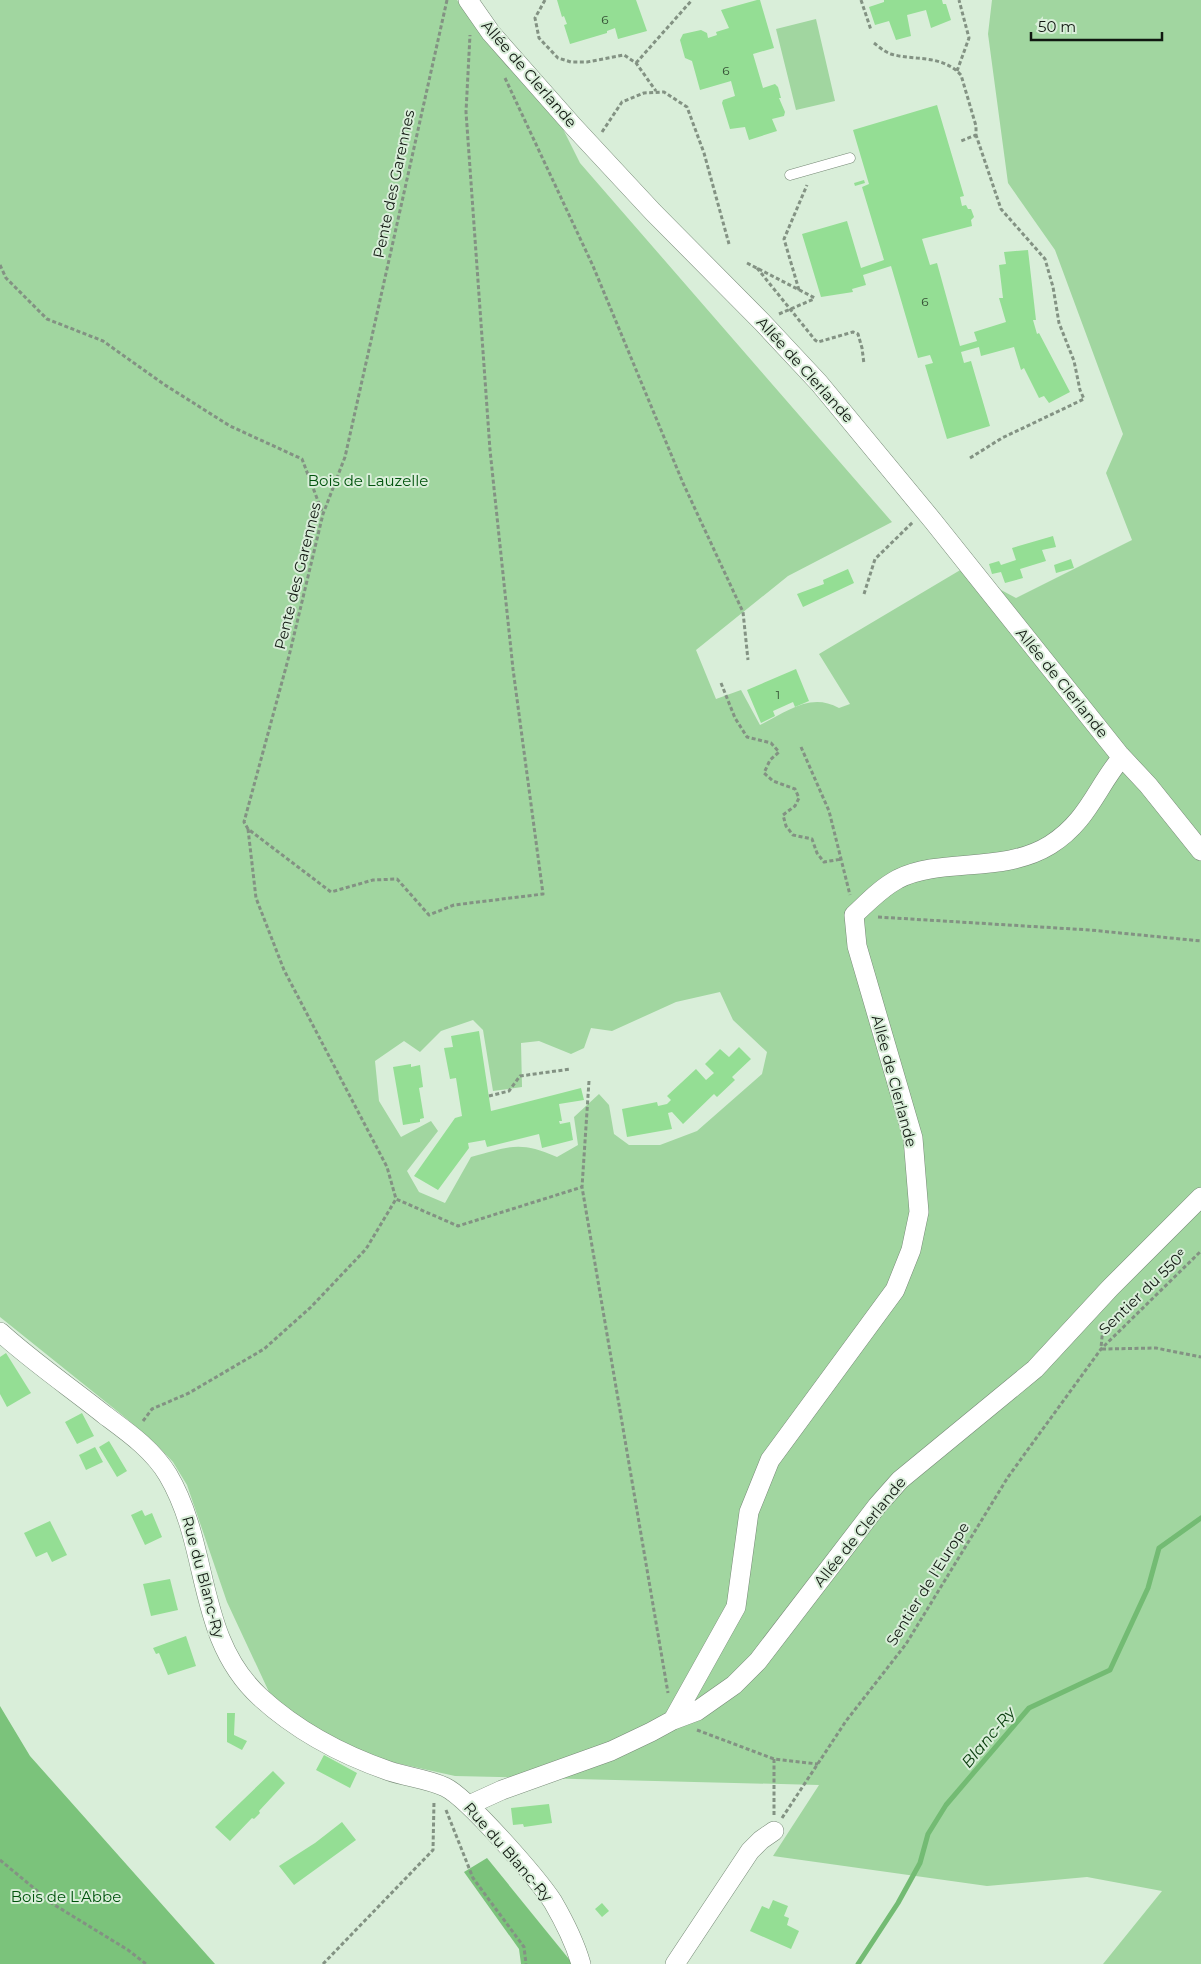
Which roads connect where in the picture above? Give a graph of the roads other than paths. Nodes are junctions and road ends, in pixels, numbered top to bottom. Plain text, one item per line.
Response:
1 (470, 4) edge
2 (850, 158) dead end
3 (790, 175) dead end
4 (1122, 758) junction
5 (1201, 851) edge
6 (1201, 1197) edge
7 (0, 1332) edge
8 (673, 1720) junction
9 (469, 1805) junction
10 (774, 1831) road end
11 (581, 1964) edge
12 (675, 1964) edge

1 - 4 street, Allée de Clerlande
2 - 3 lane
4 - 5 street, Allée de Clerlande
4 - 8 street, Allée de Clerlande
6 - 8 street, Allée de Clerlande
7 - 9 street, Rue du Blanc-Ry
8 - 9 street, Allée de Clerlande
9 - 11 street, Rue du Blanc-Ry
10 - 12 street

